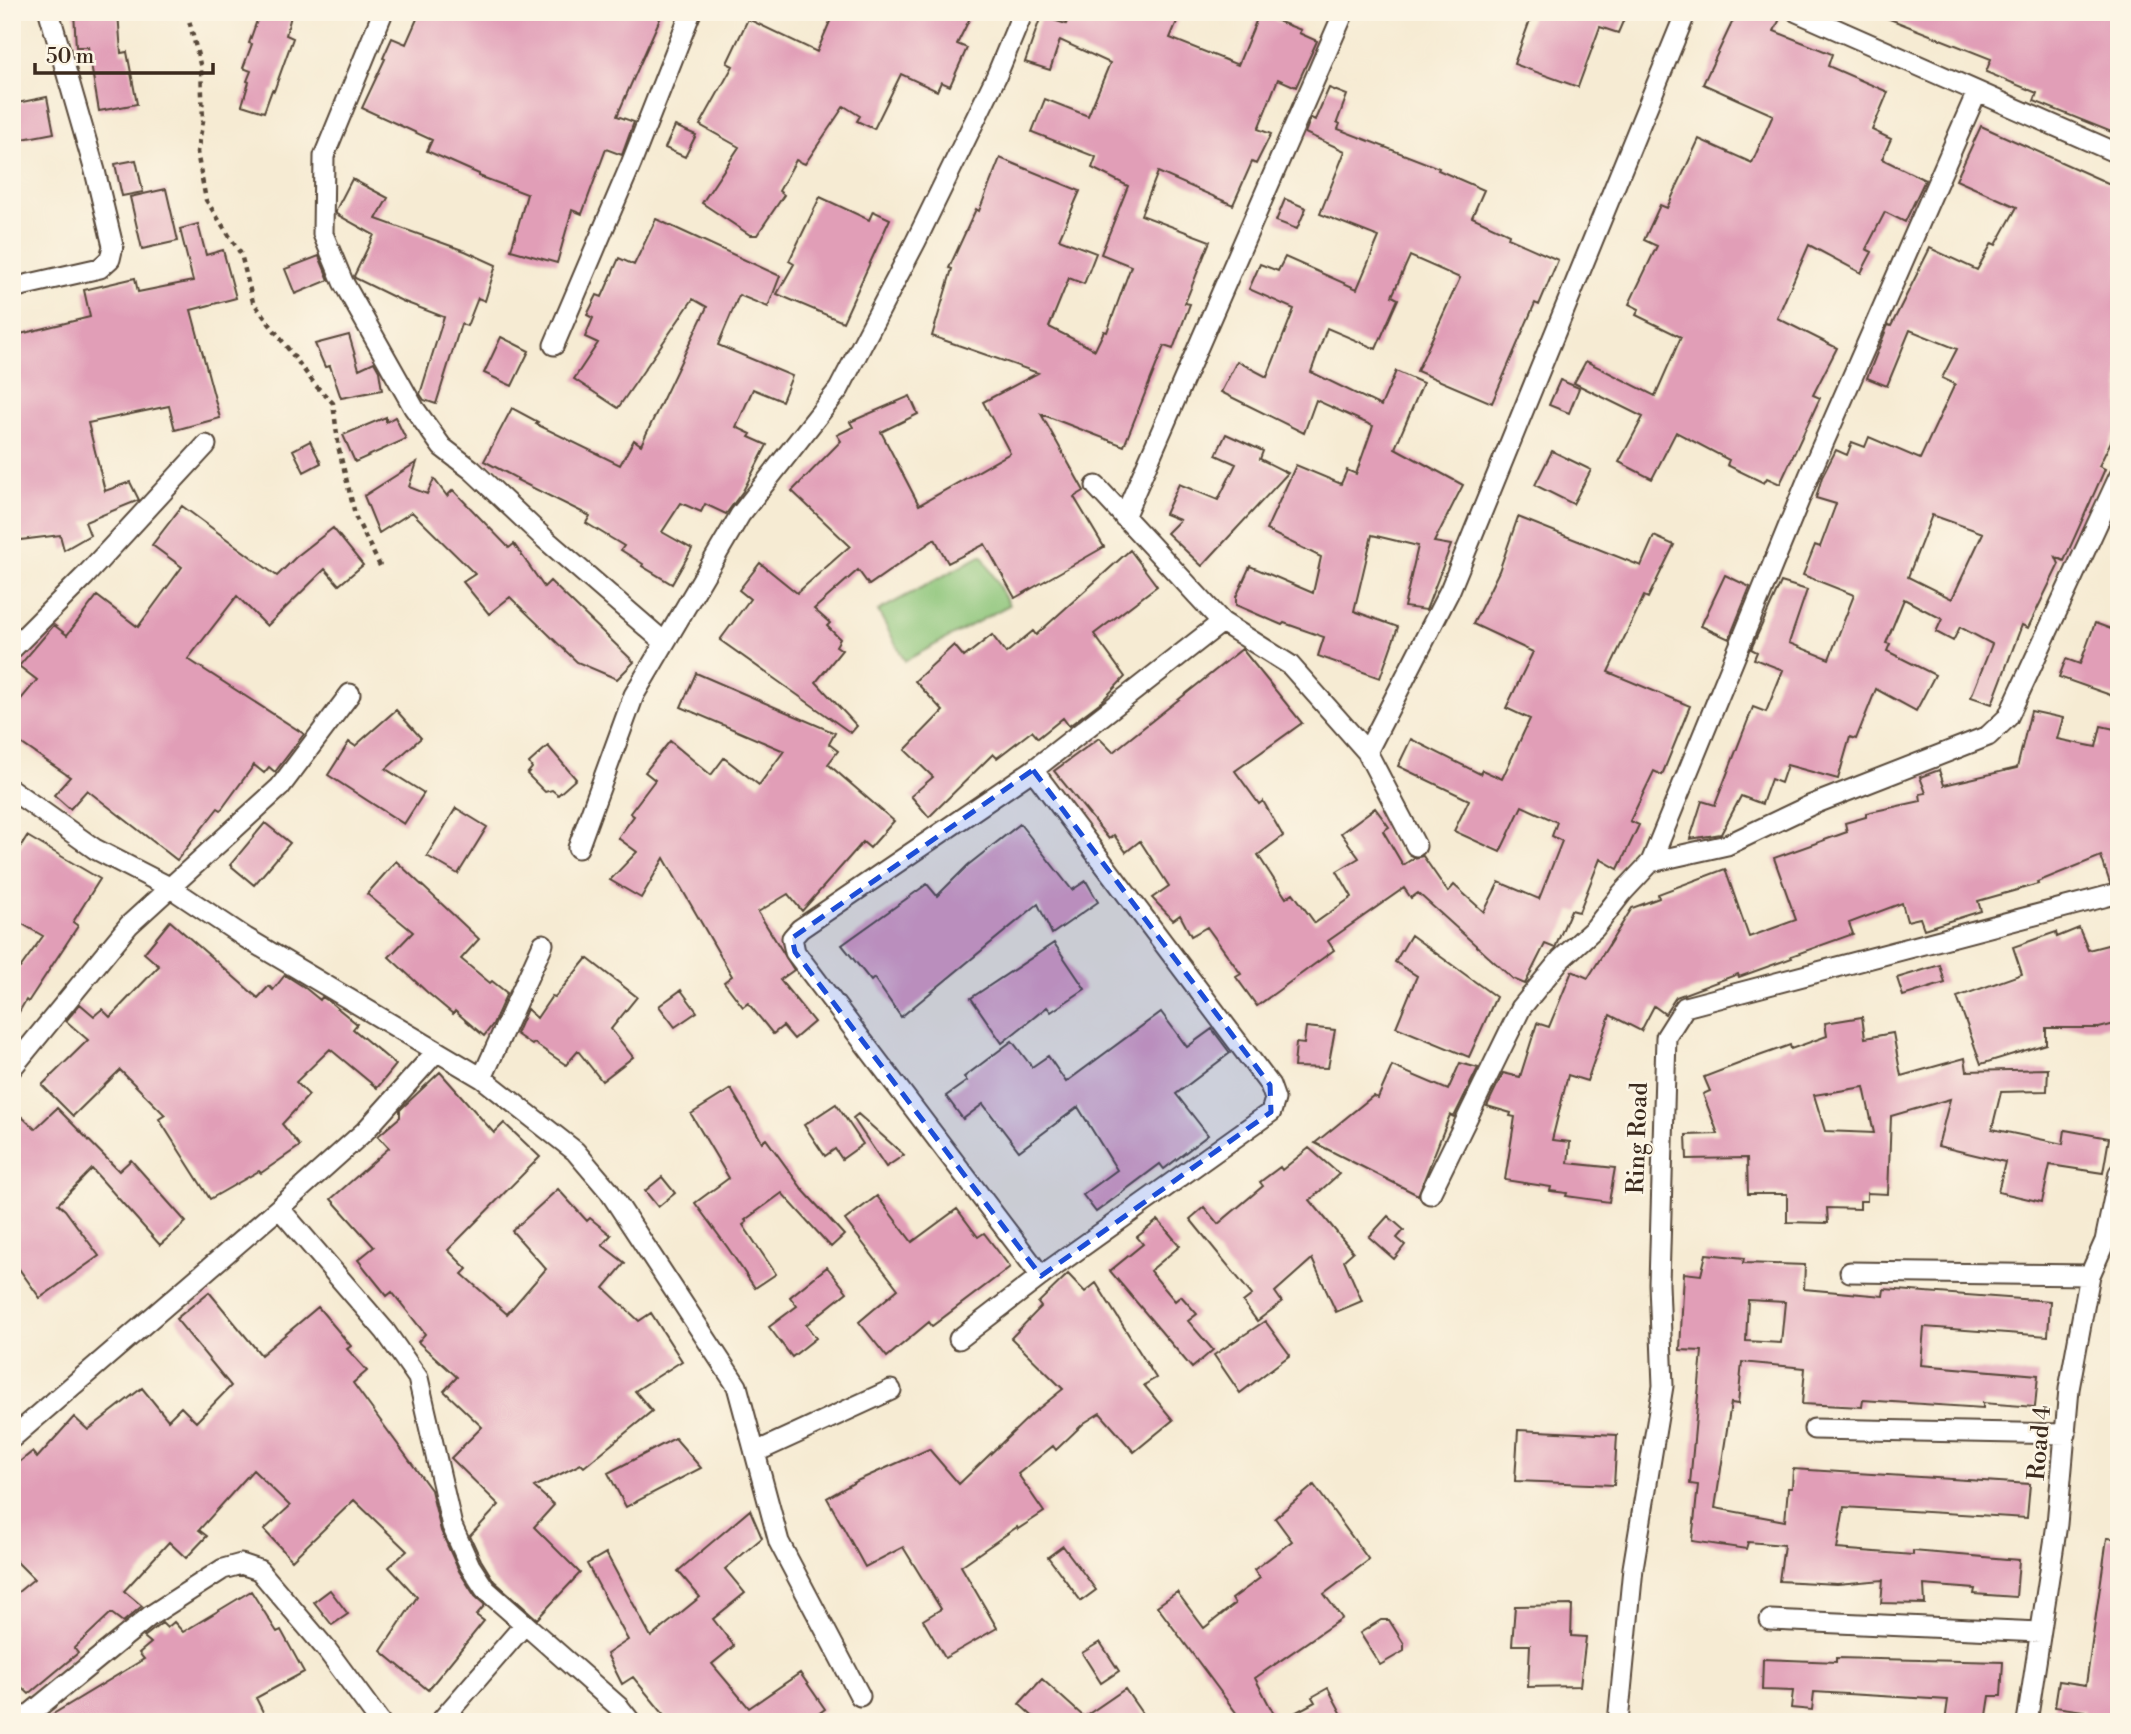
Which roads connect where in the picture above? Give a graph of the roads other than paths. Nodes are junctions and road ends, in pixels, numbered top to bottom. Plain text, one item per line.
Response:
1 (49, 12) edge
2 (383, 12) edge
3 (691, 12) edge
4 (1023, 12) edge
5 (1343, 12) edge
6 (1686, 12) edge
7 (1797, 12) edge
8 (1977, 92) junction
9 (2119, 154) edge
10 (12, 288) edge
11 (554, 345) dead end
12 (206, 445) dead end
13 (2119, 477) edge
14 (1096, 486) dead end
15 (1124, 517) junction
16 (1222, 622) junction
17 (664, 642) junction
18 (12, 649) edge
19 (350, 694) dead end
20 (1367, 752) junction
21 (1033, 770) junction
22 (12, 790) edge
23 (1416, 846) dead end
24 (578, 848) dead end
25 (1651, 862) junction
26 (171, 888) junction
27 (2119, 892) edge
28 (543, 944) dead end
29 (436, 1052) junction
30 (12, 1068) edge
31 (482, 1078) junction
32 (2119, 1173) edge
33 (1430, 1194) dead end
34 (279, 1208) junction
35 (1850, 1272) dead end
36 (2090, 1275) junction
37 (1041, 1276) junction
38 (960, 1339) dead end
39 (891, 1390) dead end
40 (1814, 1429) dead end
41 (2066, 1434) junction
42 (12, 1438) edge
43 (756, 1452) junction
44 (1770, 1620) dead end
45 (525, 1624) junction
46 (2040, 1632) junction
47 (860, 1696) dead end
48 (20, 1722) edge
49 (380, 1722) edge
50 (440, 1722) edge
51 (631, 1722) edge
52 (1618, 1722) edge
53 (2027, 1722) edge

1 - 10 street
2 - 17 street
3 - 11 street
4 - 17 street
5 - 15 street
6 - 20 street
7 - 8 street
8 - 9 street
8 - 25 street
12 - 18 street
13 - 25 street
14 - 15 street
15 - 16 street
16 - 20 street
16 - 21 street
17 - 24 street
19 - 26 street
20 - 23 street
21 - 37 street
21 - 37 street
22 - 26 street
25 - 33 street
26 - 29 street
26 - 30 street
27 - 52 street, Ring Road
28 - 31 street
29 - 31 street
29 - 34 street
31 - 43 street
32 - 36 street, Road 4
34 - 42 street
34 - 45 street
35 - 36 street
36 - 41 street, Road 4
37 - 38 street
39 - 43 street
40 - 41 street
41 - 46 street, Road 4
43 - 47 street
44 - 46 street
45 - 50 street
45 - 51 street
46 - 53 street, Road 4
48 - 49 street

